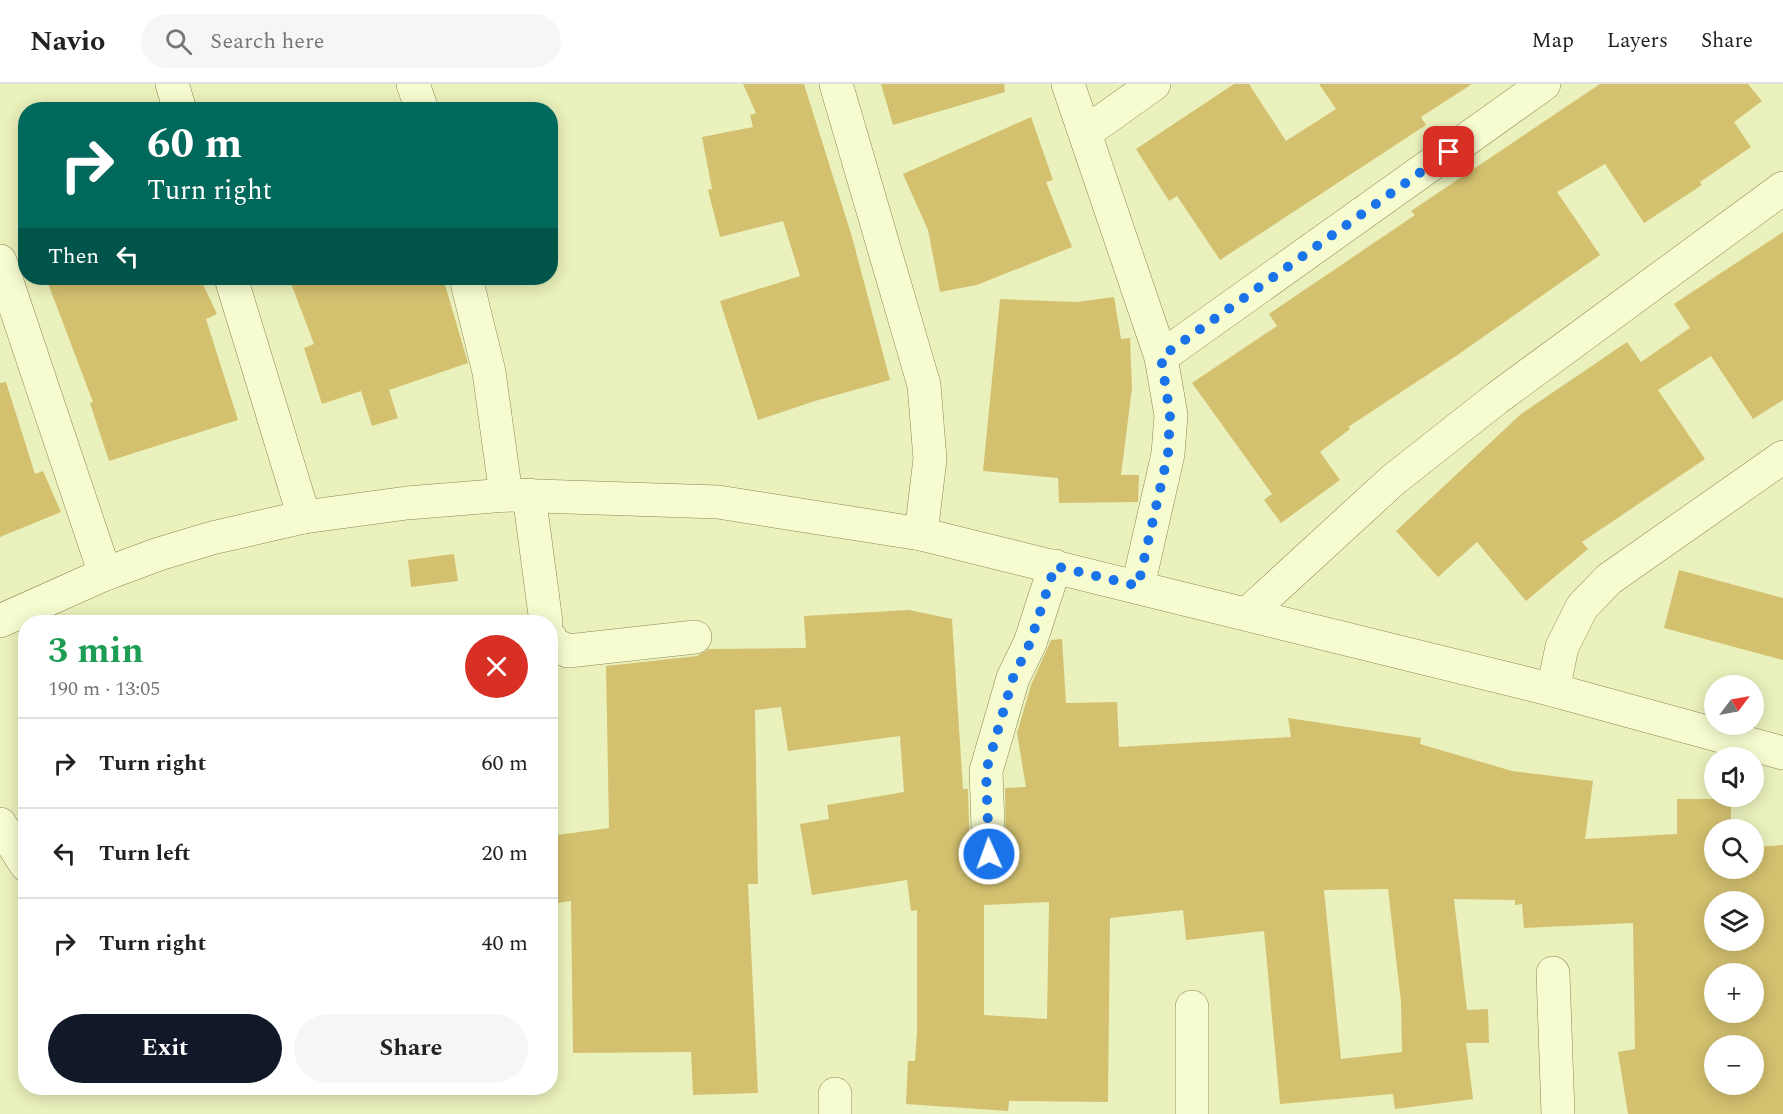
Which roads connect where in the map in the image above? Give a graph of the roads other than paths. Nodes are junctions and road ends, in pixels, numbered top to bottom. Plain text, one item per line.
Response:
1 (172, 84) edge
2 (413, 84) edge
3 (836, 84) edge
4 (1068, 84) edge
5 (1154, 84) edge
6 (1544, 84) edge
7 (178, 102) edge
8 (419, 102) edge
9 (1085, 133) junction
10 (1783, 188) edge
11 (0, 261) edge
12 (233, 285) edge
13 (468, 285) edge
14 (1161, 357) junction
15 (1783, 457) edge
16 (518, 495) junction
17 (304, 517) junction
18 (921, 534) junction
19 (1055, 566) junction
20 (105, 574) junction
21 (1138, 586) junction
22 (1247, 614) junction
23 (544, 615) edge
24 (0, 621) edge
25 (695, 637) dead end
26 (558, 646) edge
27 (1553, 690) junction
28 (1783, 753) edge
29 (0, 824) edge
30 (18, 852) edge
31 (989, 854) dead end
32 (1553, 974) dead end
33 (1192, 1007) dead end
34 (1192, 1114) edge
35 (1558, 1114) edge

1 - 7 street
2 - 8 street
3 - 18 street
4 - 9 street
5 - 9 street
6 - 14 street
9 - 14 street
10 - 22 street
11 - 20 street
12 - 17 street
13 - 16 street
14 - 21 street
15 - 27 street
16 - 17 street
16 - 18 street
16 - 23 street
17 - 20 street
18 - 19 street
19 - 21 street
19 - 31 street
20 - 24 street
21 - 22 street
22 - 27 street
25 - 26 street
27 - 28 street
29 - 30 street
32 - 35 street
33 - 34 street

